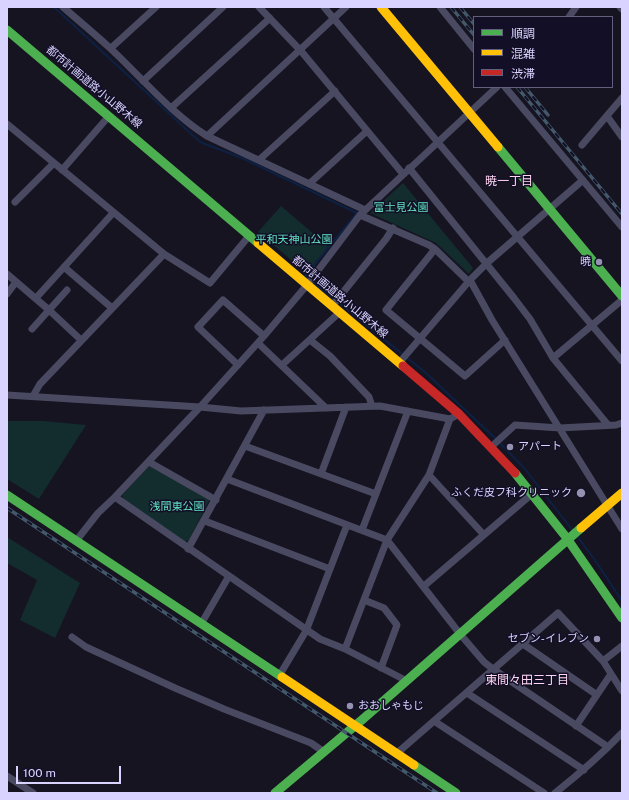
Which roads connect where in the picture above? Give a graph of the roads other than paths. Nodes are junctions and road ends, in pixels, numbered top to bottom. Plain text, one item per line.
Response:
1 (64, 7) edge
2 (156, 7) edge
3 (223, 7) edge
4 (259, 7) edge
5 (324, 7) edge
6 (346, 7) edge
7 (381, 7) edge
8 (440, 7) edge
9 (576, 7) edge
10 (571, 16) edge
11 (270, 18) junction
12 (334, 18) junction
13 (7, 30) edge
14 (110, 48) junction
15 (473, 48) edge
16 (301, 51) junction
17 (143, 81) junction
18 (496, 88) edge
19 (506, 88) edge
20 (334, 91) junction
21 (622, 98) edge
22 (171, 108) junction
23 (469, 112) junction
24 (109, 116) junction
25 (607, 116) junction
26 (7, 124) edge
27 (367, 131) junction
28 (207, 136) junction
29 (622, 136) edge
30 (438, 142) junction
31 (582, 145) dead end
32 (259, 160) junction
33 (54, 163) junction
34 (409, 168) junction
35 (62, 170) junction
36 (403, 174) junction
37 (583, 180) junction
38 (309, 184) junction
39 (15, 202) dead end
40 (550, 208) junction
41 (363, 212) junction
42 (114, 213) junction
43 (622, 227) edge
44 (393, 228) junction
45 (250, 236) junction
46 (517, 236) junction
47 (435, 249) junction
48 (164, 254) junction
49 (486, 263) junction
50 (64, 267) junction
51 (7, 274) edge
52 (470, 281) junction
53 (16, 282) junction
54 (307, 285) junction
55 (67, 290) dead end
56 (7, 294) edge
57 (622, 296) edge
58 (36, 298) junction
59 (622, 300) edge
60 (332, 306) junction
61 (112, 308) junction
62 (49, 310) junction
63 (340, 312) junction
64 (592, 325) junction
65 (32, 329) dead end
66 (264, 336) junction
67 (420, 338) junction
68 (82, 340) junction
69 (310, 340) junction
70 (505, 340) junction
71 (258, 343) junction
72 (554, 358) junction
73 (622, 361) edge
74 (399, 363) junction
75 (238, 365) junction
76 (282, 365) junction
77 (7, 395) edge
78 (33, 396) junction
79 (372, 406) junction
80 (200, 407) junction
81 (346, 407) junction
82 (326, 408) junction
83 (264, 410) junction
84 (408, 411) junction
85 (459, 414) junction
86 (450, 419) junction
87 (622, 423) edge
88 (608, 425) junction
89 (560, 428) junction
90 (246, 446) junction
91 (492, 447) junction
92 (149, 462) junction
93 (321, 474) junction
94 (429, 475) junction
95 (227, 479) junction
96 (622, 493) edge
97 (376, 494) junction
98 (533, 494) junction
99 (7, 495) edge
100 (115, 497) junction
101 (216, 500) junction
102 (607, 506) junction
103 (205, 521) junction
104 (347, 525) junction
105 (622, 528) edge
106 (362, 530) junction
107 (484, 535) junction
108 (568, 538) junction
109 (387, 540) junction
110 (76, 541) junction
111 (188, 549) junction
112 (330, 569) junction
113 (229, 576) junction
114 (424, 586) junction
115 (364, 600) junction
116 (622, 618) edge
117 (201, 624) junction
118 (306, 631) junction
119 (460, 634) junction
120 (72, 637) dead end
121 (522, 644) junction
122 (622, 646) edge
123 (345, 649) junction
124 (603, 661) junction
125 (381, 668) junction
126 (493, 669) junction
127 (611, 674) junction
128 (278, 676) junction
129 (406, 680) junction
130 (622, 691) edge
131 (467, 693) junction
132 (597, 695) junction
133 (434, 721) junction
134 (355, 726) junction
135 (576, 726) junction
136 (622, 732) edge
137 (608, 748) junction
138 (324, 752) junction
139 (396, 754) junction
140 (584, 770) junction
141 (7, 776) edge
142 (33, 793) edge
143 (275, 793) edge
144 (456, 793) edge
145 (544, 793) edge
146 (555, 793) edge

1 - 14 street
2 - 14 street
3 - 17 street
4 - 11 street
5 - 12 street
6 - 12 street
7 - 23 street
8 - 15 street
9 - 10 street
11 - 16 street
11 - 22 street
12 - 16 street
12 - 30 street
13 - 24 street, 都市計画道路小山野木線
14 - 17 street
16 - 20 street
16 - 28 street
17 - 22 street
18 - 23 street
19 - 37 street
20 - 27 street
20 - 32 street
21 - 25 street
22 - 28 street
23 - 30 street
23 - 40 street
24 - 35 street
24 - 45 street, 都市計画道路小山野木線
25 - 29 street
25 - 31 street
26 - 33 street
27 - 36 street
27 - 38 street
28 - 32 street
30 - 34 street
30 - 46 street
32 - 38 street
33 - 35 street
33 - 39 street
34 - 36 street
34 - 49 street
35 - 42 street
36 - 41 street
37 - 40 street
37 - 43 street
38 - 41 street
40 - 46 street
40 - 57 street
41 - 44 street
41 - 54 street
42 - 48 street
42 - 50 street
44 - 47 street
44 - 60 street
45 - 48 street
45 - 54 street, 都市計画道路小山野木線
46 - 49 street
46 - 64 street
47 - 52 street
47 - 67 street
48 - 61 street
49 - 52 street
49 - 72 street
50 - 58 street
50 - 61 street
51 - 53 street
52 - 67 street
52 - 70 street
53 - 56 street
53 - 58 street
54 - 60 street, 都市計画道路小山野木線
54 - 66 street
55 - 62 street
58 - 62 street
59 - 64 street
60 - 63 street, 都市計画道路小山野木線
61 - 68 street
62 - 65 street
62 - 68 street
63 - 69 street
63 - 74 street, 都市計画道路小山野木線
64 - 72 street
64 - 73 street
66 - 71 street
66 - 75 street
67 - 70 street
67 - 74 street
68 - 78 street
69 - 76 street
69 - 79 street
70 - 89 street
71 - 75 street
71 - 76 street
72 - 88 street
74 - 85 street, 都市計画道路小山野木線
75 - 80 street
76 - 82 street
77 - 78 street
78 - 80 street
79 - 81 street
79 - 84 street
80 - 83 street
80 - 92 street
81 - 82 street
81 - 93 street
82 - 83 street
83 - 90 street
84 - 86 street
84 - 97 street
85 - 86 street
85 - 91 street, 都市計画道路小山野木線
86 - 94 street
87 - 88 street
88 - 89 street
89 - 91 street
89 - 102 street
90 - 93 street
90 - 95 street
91 - 98 street, 都市計画道路小山野木線
92 - 100 street
92 - 101 street
93 - 97 street
94 - 107 street
94 - 109 street
95 - 101 street
95 - 104 street
96 - 102 street
97 - 106 street
98 - 107 street
98 - 108 street, 都市計画道路小山野木線
99 - 110 street
100 - 110 street
100 - 111 street
101 - 103 street
102 - 105 street
102 - 108 street
103 - 111 street
103 - 112 street
104 - 106 street
104 - 112 street
106 - 109 street
107 - 114 street
108 - 116 street, 都市計画道路小山野木線
108 - 119 street
109 - 114 street
109 - 115 street
110 - 117 street
111 - 113 street
112 - 118 street
113 - 117 street
113 - 118 street
114 - 119 street
115 - 123 street
115 - 125 street
117 - 128 street
118 - 123 street
118 - 128 street
119 - 126 street
119 - 129 street
120 - 138 street
121 - 124 street
121 - 126 street
121 - 132 street
122 - 124 street
123 - 125 street
124 - 127 street
125 - 129 street
126 - 131 street
126 - 135 street
127 - 130 street
127 - 132 street
128 - 134 street
129 - 134 street
131 - 133 street
131 - 140 street
132 - 135 street
133 - 139 street
133 - 145 street
134 - 138 street
134 - 139 street
135 - 137 street
136 - 137 street
137 - 140 street
138 - 143 street
139 - 144 street
140 - 146 street
141 - 142 street

